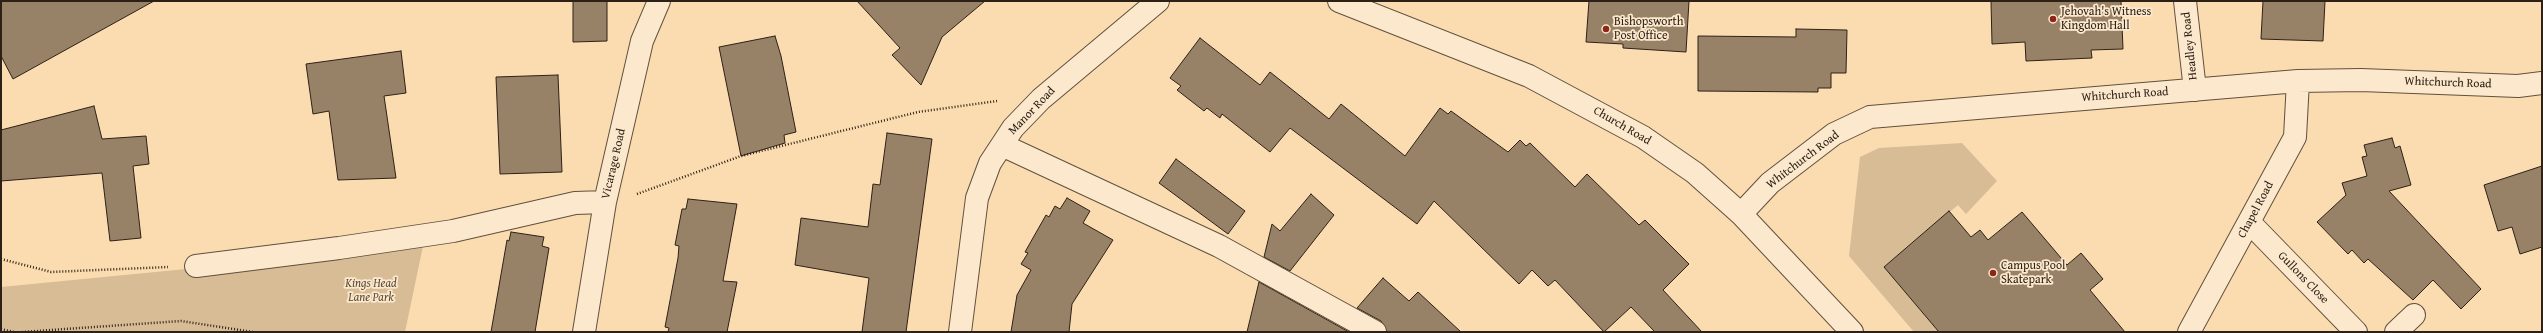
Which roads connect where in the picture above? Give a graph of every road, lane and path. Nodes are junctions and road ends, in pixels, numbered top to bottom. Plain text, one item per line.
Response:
1 (659, 1) edge
2 (1158, 1) edge
3 (1339, 1) edge
4 (2185, 1) edge
5 (2298, 81) junction
6 (2542, 83) edge
7 (2195, 90) junction
8 (1029, 112) junction
9 (1002, 145) junction
10 (605, 202) junction
11 (1741, 214) junction
12 (2250, 223) junction
13 (1, 259) edge
14 (196, 266) joint
15 (2414, 315) dead end
16 (1843, 328) edge
17 (1, 329) edge
18 (14, 332) edge
19 (22, 332) edge
20 (253, 332) edge
21 (584, 332) edge
22 (960, 332) edge
23 (1376, 332) edge
24 (2189, 332) edge
25 (2356, 332) edge
26 (2396, 332) edge

1 - 10 street, Vicarage Road
2 - 8 street, Manor Road
3 - 11 street, Church Road
4 - 7 street, Headley Road
5 - 6 street, Whitchurch Road
5 - 7 street, Whitchurch Road
5 - 12 street, Chapel Road
7 - 11 street, Whitchurch Road
8 - 9 street, Manor Road
8 - 10 path
9 - 22 street, Manor Road
9 - 23 street
10 - 14 street
10 - 21 street, Vicarage Road
11 - 16 street, Church Road
12 - 24 street, Chapel Road
12 - 25 street, Gullons Close
13 - 14 path
15 - 26 street
17 - 18 path
19 - 20 path

